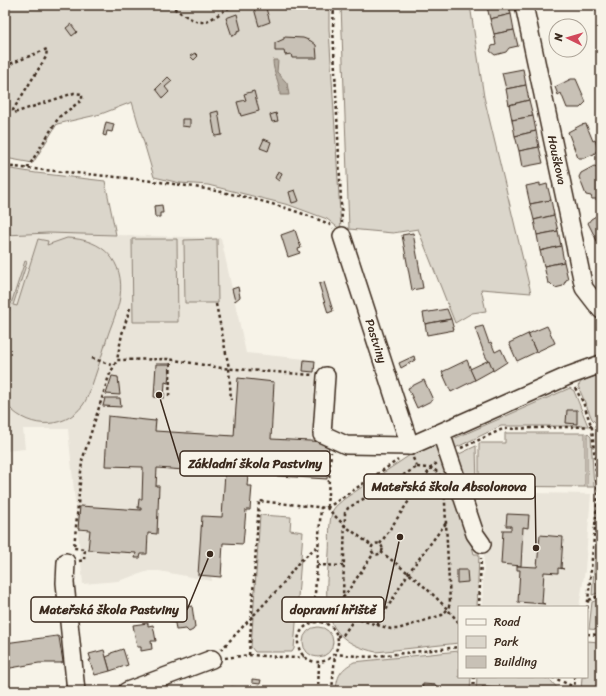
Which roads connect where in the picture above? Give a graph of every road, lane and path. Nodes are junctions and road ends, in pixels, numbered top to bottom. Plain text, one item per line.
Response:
1 (169, 5) edge
2 (233, 5) edge
3 (334, 5) edge
4 (524, 5) edge
5 (5, 66) edge
6 (5, 166) edge
7 (27, 169) junction
8 (342, 236) junction
9 (216, 304) dead end
10 (130, 308) dead end
11 (601, 310) edge
12 (92, 358) dead end
13 (117, 360) junction
14 (171, 360) junction
15 (601, 364) edge
16 (114, 366) junction
17 (229, 368) junction
18 (326, 376) joint
19 (568, 376) junction
20 (169, 396) dead end
21 (231, 400) dead end
22 (601, 426) edge
23 (592, 428) junction
24 (441, 433) junction
25 (332, 439) junction
26 (410, 446) junction
27 (449, 453) junction
28 (431, 468) junction
29 (378, 474) junction
30 (383, 483) dead end
31 (600, 494) edge
32 (321, 507) junction
33 (327, 508) junction
34 (446, 523) junction
35 (344, 525) junction
36 (380, 544) junction
37 (482, 544) joint
38 (319, 545) junction
39 (372, 546) junction
40 (381, 552) junction
41 (374, 554) junction
42 (66, 562) joint
43 (317, 565) junction
44 (343, 566) junction
45 (409, 572) junction
46 (601, 595) edge
47 (343, 599) junction
48 (589, 600) junction
49 (480, 606) edge
50 (588, 606) edge
51 (448, 609) junction
52 (355, 618) junction
53 (251, 619) junction
54 (458, 622) edge
55 (313, 623) junction
56 (377, 625) junction
57 (588, 634) edge
58 (601, 635) edge
59 (337, 636) junction
60 (458, 647) edge
61 (335, 654) junction
62 (249, 655) junction
63 (304, 656) junction
64 (212, 660) junction
65 (319, 662) junction
66 (601, 669) edge
67 (474, 678) edge
68 (554, 678) edge
69 (575, 678) edge
70 (574, 687) junction
71 (76, 691) edge
72 (127, 691) edge
73 (318, 691) edge
74 (332, 691) edge
75 (473, 691) edge
76 (574, 691) edge
77 (599, 691) edge

1 - 2 path
3 - 8 path
4 - 11 street, Houškova
5 - 7 path
6 - 7 path
7 - 8 path
8 - 26 street, Pastviny
9 - 17 path
10 - 13 path
12 - 16 path
13 - 14 path
13 - 16 path
14 - 17 path
14 - 20 path
15 - 19 street
16 - 42 path
17 - 18 path
17 - 21 path
18 - 25 street
19 - 23 path
19 - 24 street
22 - 23 path
23 - 27 path
23 - 31 path
24 - 26 street
24 - 27 street
25 - 26 street
25 - 33 path
26 - 29 path
27 - 37 street
28 - 34 path
28 - 35 path
28 - 36 path
29 - 30 path
29 - 33 path
31 - 48 path
32 - 33 path
32 - 38 path
32 - 53 path
33 - 35 path
34 - 45 path
34 - 51 path
35 - 39 path
35 - 44 path
36 - 39 path
36 - 40 path
37 - 49 path
38 - 43 path
38 - 53 path
39 - 41 path
40 - 41 path
40 - 45 path
41 - 47 path
42 - 71 street
43 - 44 path
43 - 55 path
44 - 47 path
45 - 51 path
45 - 56 path
46 - 48 path
47 - 52 path
48 - 50 path
51 - 54 path
51 - 56 path
52 - 56 path
52 - 59 path
53 - 62 path
53 - 64 path
55 - 59 path
55 - 63 path
57 - 58 path
59 - 61 path
60 - 61 path
61 - 65 path
61 - 74 path
62 - 63 path
62 - 64 path
63 - 65 path
64 - 72 street
65 - 73 path
66 - 77 path
67 - 75 path
68 - 70 path
69 - 70 path
70 - 76 path

